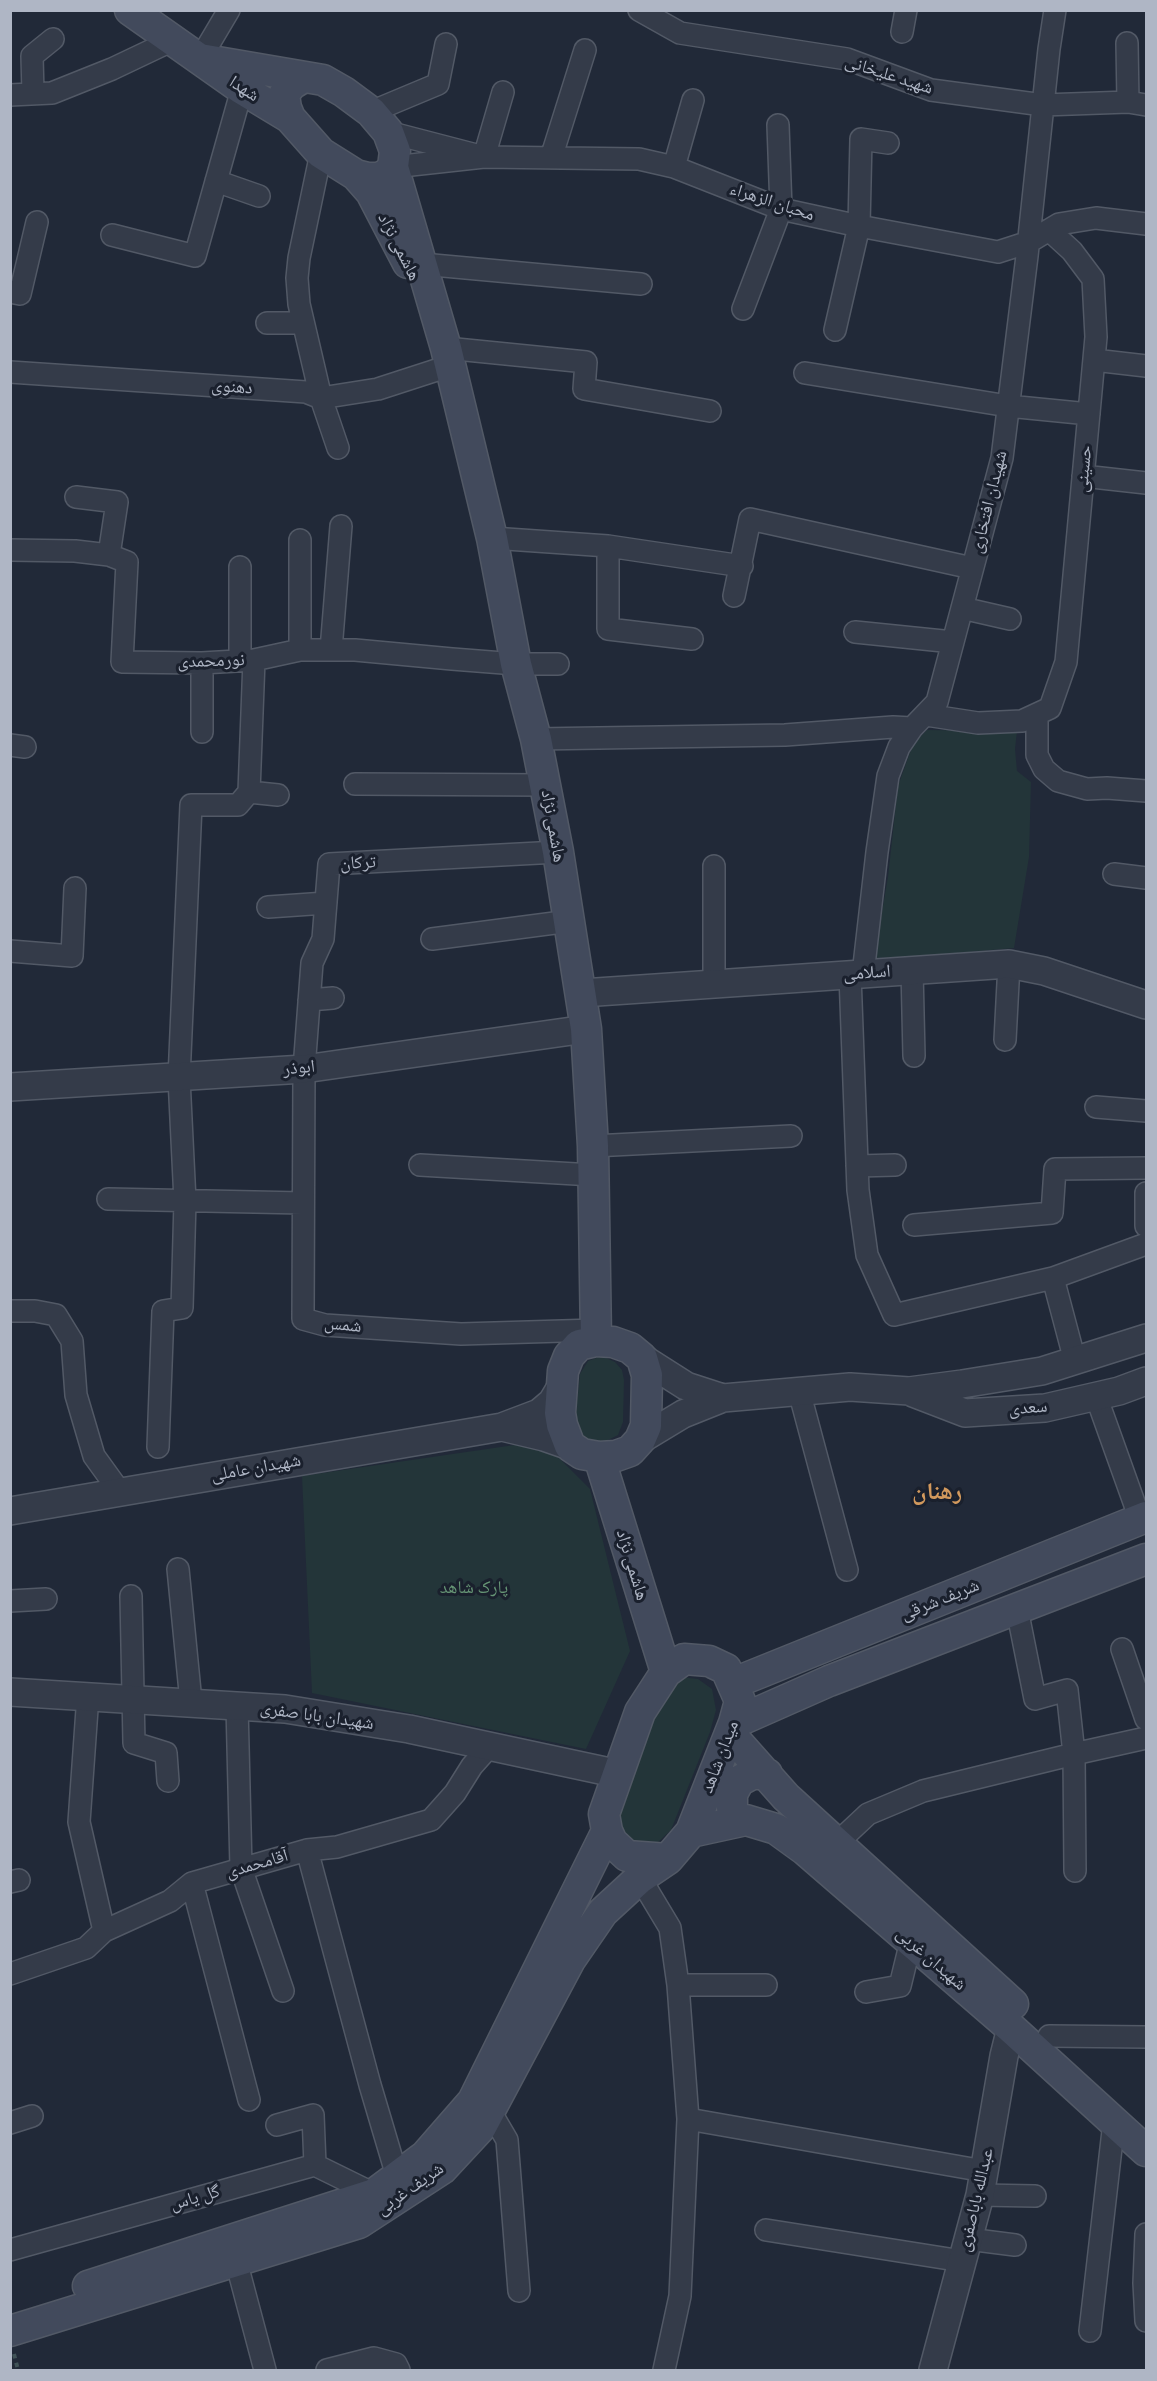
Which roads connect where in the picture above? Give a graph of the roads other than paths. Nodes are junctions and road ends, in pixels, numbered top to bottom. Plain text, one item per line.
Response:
1 (229, 10) edge
2 (639, 10) edge
3 (906, 10) edge
4 (1055, 10) edge
5 (144, 14) edge
6 (902, 32) dead end
7 (53, 39) dead end
8 (173, 40) junction
9 (1127, 43) dead end
10 (446, 44) dead end
11 (585, 50) dead end
12 (200, 59) junction
13 (302, 78) junction
14 (242, 89) junction
15 (502, 92) dead end
16 (33, 94) junction
17 (10, 95) edge
18 (693, 100) dead end
19 (1137, 104) edge
20 (1043, 105) junction
21 (290, 118) junction
22 (380, 122) junction
23 (778, 125) dead end
24 (888, 143) dead end
25 (321, 153) junction
26 (484, 157) junction
27 (550, 158) junction
28 (393, 167) junction
29 (674, 167) junction
30 (356, 175) junction
31 (216, 181) junction
32 (259, 196) dead end
33 (781, 209) junction
34 (38, 222) dead end
35 (1146, 225) edge
36 (859, 226) junction
37 (1049, 230) junction
38 (112, 235) dead end
39 (1029, 242) junction
40 (422, 264) junction
41 (641, 284) dead end
42 (10, 292) edge
43 (743, 309) dead end
44 (267, 323) dead end
45 (303, 323) junction
46 (836, 330) dead end
47 (444, 345) junction
48 (1094, 360) junction
49 (1146, 366) edge
50 (10, 372) edge
51 (805, 373) dead end
52 (321, 398) junction
53 (1008, 406) junction
54 (710, 411) dead end
55 (1089, 414) junction
56 (338, 448) dead end
57 (1083, 476) junction
58 (1146, 483) edge
59 (76, 497) dead end
60 (341, 526) dead end
61 (492, 538) junction
62 (300, 540) dead end
63 (608, 546) junction
64 (10, 550) edge
65 (109, 555) junction
66 (742, 566) junction
67 (240, 567) dead end
68 (972, 568) junction
69 (734, 596) dead end
70 (962, 609) junction
71 (1010, 619) dead end
72 (855, 632) dead end
73 (692, 639) dead end
74 (952, 642) junction
75 (300, 650) junction
76 (331, 650) junction
77 (247, 659) junction
78 (202, 663) junction
79 (516, 664) junction
80 (558, 664) dead end
81 (1037, 714) junction
82 (919, 722) junction
83 (202, 732) dead end
84 (536, 739) junction
85 (355, 784) dead end
86 (546, 785) junction
87 (1146, 791) edge
88 (249, 792) junction
89 (278, 795) dead end
90 (558, 852) junction
91 (714, 866) dead end
92 (1114, 874) dead end
93 (1146, 878) edge
94 (75, 888) dead end
95 (326, 903) junction
96 (268, 907) dead end
97 (570, 921) junction
98 (432, 939) dead end
99 (10, 951) edge
100 (1009, 964) junction
101 (912, 970) junction
102 (857, 974) junction
103 (714, 985) junction
104 (582, 993) junction
105 (333, 998) dead end
106 (309, 1000) junction
107 (1146, 1005) edge
108 (586, 1029) junction
109 (1005, 1040) dead end
110 (914, 1056) dead end
111 (304, 1069) junction
112 (179, 1078) junction
113 (10, 1087) edge
114 (1096, 1107) dead end
115 (1146, 1111) edge
116 (791, 1136) dead end
117 (593, 1146) junction
118 (420, 1165) dead end
119 (895, 1165) dead end
120 (857, 1166) junction
121 (1146, 1168) edge
122 (593, 1175) junction
123 (1146, 1193) edge
124 (108, 1199) dead end
125 (185, 1200) junction
126 (303, 1203) junction
127 (914, 1225) dead end
128 (1146, 1226) edge
129 (1146, 1244) edge
130 (1053, 1278) junction
131 (10, 1311) edge
132 (596, 1336) junction
133 (1146, 1338) edge
134 (642, 1358) junction
135 (1075, 1361) junction
136 (1146, 1381) edge
137 (561, 1387) junction
138 (799, 1391) junction
139 (909, 1391) junction
140 (1096, 1396) junction
141 (723, 1398) junction
142 (502, 1427) junction
143 (640, 1440) junction
144 (570, 1446) junction
145 (158, 1447) dead end
146 (607, 1457) junction
147 (120, 1492) junction
148 (10, 1511) edge
149 (1143, 1518) edge
150 (1146, 1559) edge
151 (178, 1569) dead end
152 (847, 1570) dead end
153 (131, 1596) dead end
154 (46, 1599) dead end
155 (10, 1601) edge
156 (1017, 1609) junction
157 (1122, 1649) dead end
158 (675, 1665) junction
159 (734, 1683) junction
160 (10, 1692) edge
161 (88, 1695) junction
162 (133, 1699) junction
163 (191, 1702) junction
164 (237, 1706) junction
165 (1146, 1719) edge
166 (732, 1729) junction
167 (1146, 1738) edge
168 (489, 1747) junction
169 (1074, 1754) junction
170 (619, 1774) junction
171 (767, 1774) junction
172 (168, 1781) dead end
173 (738, 1821) junction
174 (607, 1831) junction
175 (691, 1832) junction
176 (837, 1842) junction
177 (307, 1850) junction
178 (668, 1859) junction
179 (241, 1868) junction
180 (1075, 1871) dead end
181 (640, 1878) junction
182 (192, 1883) junction
183 (574, 1899) junction
184 (601, 1914) junction
185 (104, 1931) junction
186 (910, 1941) junction
187 (10, 1974) edge
188 (678, 1985) junction
189 (766, 1985) dead end
190 (283, 1991) dead end
191 (866, 1992) dead end
192 (1011, 2028) junction
193 (1049, 2036) junction
194 (1146, 2037) edge
195 (249, 2100) dead end
196 (490, 2111) junction
197 (32, 2116) dead end
198 (687, 2119) junction
199 (1114, 2122) junction
200 (10, 2123) edge
201 (277, 2125) dead end
202 (1146, 2125) edge
203 (1146, 2151) edge
204 (315, 2164) junction
205 (982, 2183) junction
206 (386, 2185) junction
207 (1035, 2196) dead end
208 (766, 2230) dead end
209 (1146, 2234) edge
210 (1015, 2245) dead end
211 (10, 2250) edge
212 (965, 2250) junction
213 (239, 2272) dead end
214 (519, 2291) dead end
215 (10, 2312) edge
216 (1146, 2321) edge
217 (10, 2331) edge
218 (1090, 2331) dead end
219 (266, 2370) edge
220 (327, 2370) edge
221 (399, 2370) edge
222 (664, 2370) edge
223 (933, 2370) edge

1 - 12 street
2 - 20 street, شهید علیخانی
3 - 6 street
4 - 20 street, شهیدان افتخاری
5 - 8 main road, شهدا
7 - 16 street
8 - 12 main road, شهدا
8 - 16 street
9 - 19 street
10 - 22 street
11 - 27 street
12 - 13 main road, شهدا
12 - 14 main road, شهدا
13 - 21 main road
13 - 22 main road, شهدا
14 - 21 main road, شهدا
14 - 31 street
15 - 26 street
16 - 17 street
18 - 29 street
19 - 20 street, شهید علیخانی
20 - 39 street, شهیدان افتخاری
21 - 25 main road, شهدا
22 - 26 street
22 - 28 main road, هاشمی نژاد
23 - 33 street
24 - 36 street
25 - 30 main road, شهدا
25 - 45 street
26 - 27 street, محبان الزهراء
26 - 28 street, محبان الزهراء
27 - 29 street, محبان الزهراء
28 - 30 main road
28 - 40 main road, هاشمی نژاد
29 - 33 street, محبان الزهراء
30 - 47 main road, هاشمی نژاد
31 - 32 street
31 - 38 street
33 - 36 street, محبان الزهراء
33 - 43 street
34 - 42 street
35 - 37 street, محبان الزهراء
36 - 39 street, محبان الزهراء
36 - 46 street
37 - 39 street, محبان الزهراء
37 - 48 street, حسینی
39 - 53 street, شهیدان افتخاری
40 - 41 street
40 - 47 main road, هاشمی نژاد
44 - 45 street
45 - 52 street
47 - 52 street, دهنوی
47 - 54 street
47 - 61 main road, هاشمی نژاد
48 - 49 street
48 - 55 street, حسینی
50 - 52 street, دهنوی
51 - 53 street
52 - 56 street
53 - 55 street
53 - 68 street, شهیدان افتخاری
55 - 57 street, حسینی
57 - 58 street
57 - 81 street, حسینی
59 - 65 street
60 - 76 street
61 - 63 street
61 - 79 main road, هاشمی نژاد
62 - 75 street
63 - 66 street
63 - 73 street
64 - 65 street
65 - 78 street, نورمحمدی
66 - 68 street
66 - 69 street
67 - 77 street
68 - 70 street, شهیدان افتخاری
70 - 71 street
70 - 74 street, شهیدان افتخاری
72 - 74 street
74 - 82 street, شهیدان افتخاری
75 - 76 street, نورمحمدی
75 - 77 street, نورمحمدی
76 - 79 street, نورمحمدی
77 - 78 street, نورمحمدی
77 - 88 street
78 - 83 street
79 - 80 street, نورمحمدی
79 - 84 main road, هاشمی نژاد
81 - 82 street
81 - 87 street
82 - 84 street
82 - 102 street, شهیدان افتخاری
84 - 86 main road, هاشمی نژاد
85 - 86 street
86 - 90 main road, هاشمی نژاد
88 - 89 street
88 - 112 street
90 - 95 street, ترکان
90 - 97 main road, هاشمی نژاد
91 - 103 street
92 - 93 street
94 - 99 street
95 - 96 street
95 - 106 street, ترکان
97 - 98 street
97 - 104 main road, هاشمی نژاد
100 - 101 street, اسلامی
100 - 107 street, اسلامی
100 - 109 street
101 - 102 street, اسلامی
101 - 110 street
102 - 103 street, اسلامی
102 - 120 street, شهیدان افتخاری
103 - 104 street, اسلامی
104 - 108 main road, هاشمی نژاد
105 - 106 street
106 - 111 street, ترکان
108 - 111 street, ابوذر
108 - 117 main road, هاشمی نژاد
111 - 112 street, ابوذر
111 - 126 street, شمس
112 - 113 street, ابوذر
112 - 125 street
114 - 115 street
116 - 117 street
117 - 122 main road, هاشمی نژاد
118 - 122 street
119 - 120 street
120 - 130 street, شهیدان افتخاری
121 - 127 street
122 - 132 main road, هاشمی نژاد
123 - 128 street
124 - 125 street
125 - 126 street
125 - 145 street
126 - 132 street, شمس
129 - 130 street
130 - 135 street
131 - 147 street
132 - 134 main road
132 - 137 main road
133 - 135 street, سعدی
134 - 141 street
134 - 143 main road
135 - 139 street, سعدی
135 - 140 street
136 - 140 street, سعدی
137 - 142 street, شهیدان عاملی
137 - 144 main road
138 - 139 street, سعدی
138 - 141 street, سعدی
138 - 152 street
139 - 140 street, سعدی
140 - 149 street
141 - 143 street
142 - 144 street, شهیدان عاملی
142 - 147 street, شهیدان عاملی
143 - 146 main road
144 - 146 main road
146 - 158 main road, هاشمی نژاد
147 - 148 street, شهیدان عاملی
149 - 159 main road, شریف شرقی
150 - 156 main road, شریف شرقی
151 - 163 street
153 - 162 street
154 - 155 street
156 - 166 main road, شریف شرقی
156 - 169 street
157 - 165 street
158 - 159 main road
158 - 170 main road
159 - 166 main road, میدان شاهد
160 - 161 street, شهیدان بابا صفری
161 - 162 street, شهیدان بابا صفری
161 - 185 street
162 - 163 street, شهیدان بابا صفری
162 - 172 street
163 - 164 street, شهیدان بابا صفری
164 - 168 street, شهیدان بابا صفری
164 - 179 street
166 - 171 main road, شهیدان غربی
166 - 175 main road, میدان شاهد
167 - 169 street
168 - 170 street, شهیدان بابا صفری
168 - 177 street, آقامحمدی
169 - 176 street
169 - 180 street
170 - 174 main road
171 - 173 main road
171 - 176 main road, شهیدان غربی
173 - 175 main road, شهیدان غربی
173 - 186 main road, شهیدان غربی
174 - 178 main road
174 - 183 main road, شریف غربی
175 - 178 main road, میدان شاهد
176 - 193 main road, شهیدان غربی
177 - 179 street, آقامحمدی
177 - 206 street
178 - 181 main road, شریف غربی
179 - 182 street, آقامحمدی
179 - 190 street
181 - 184 main road, شریف غربی
181 - 188 street
182 - 185 street, آقامحمدی
182 - 195 street
183 - 184 main road
183 - 206 main road, شریف غربی
184 - 196 main road, شریف غربی
185 - 187 street, آقامحمدی
186 - 191 street
186 - 192 main road, شهیدان غربی
188 - 189 street
188 - 198 street
192 - 199 main road, شهیدان غربی
192 - 205 street, عبدالله باباصفری
193 - 194 street
193 - 202 main road, شهیدان غربی
196 - 214 street
196 - 217 main road, شریف غربی
197 - 200 street
198 - 205 street
198 - 222 street
199 - 203 main road, شهیدان غربی
199 - 218 street
201 - 204 street
204 - 206 street
204 - 211 street, گل یاس
205 - 207 street
205 - 212 street, عبدالله باباصفری
206 - 215 main road, شریف غربی
208 - 212 street
209 - 216 street
210 - 212 street
212 - 223 street, عبدالله باباصفری
213 - 219 street
220 - 221 street

